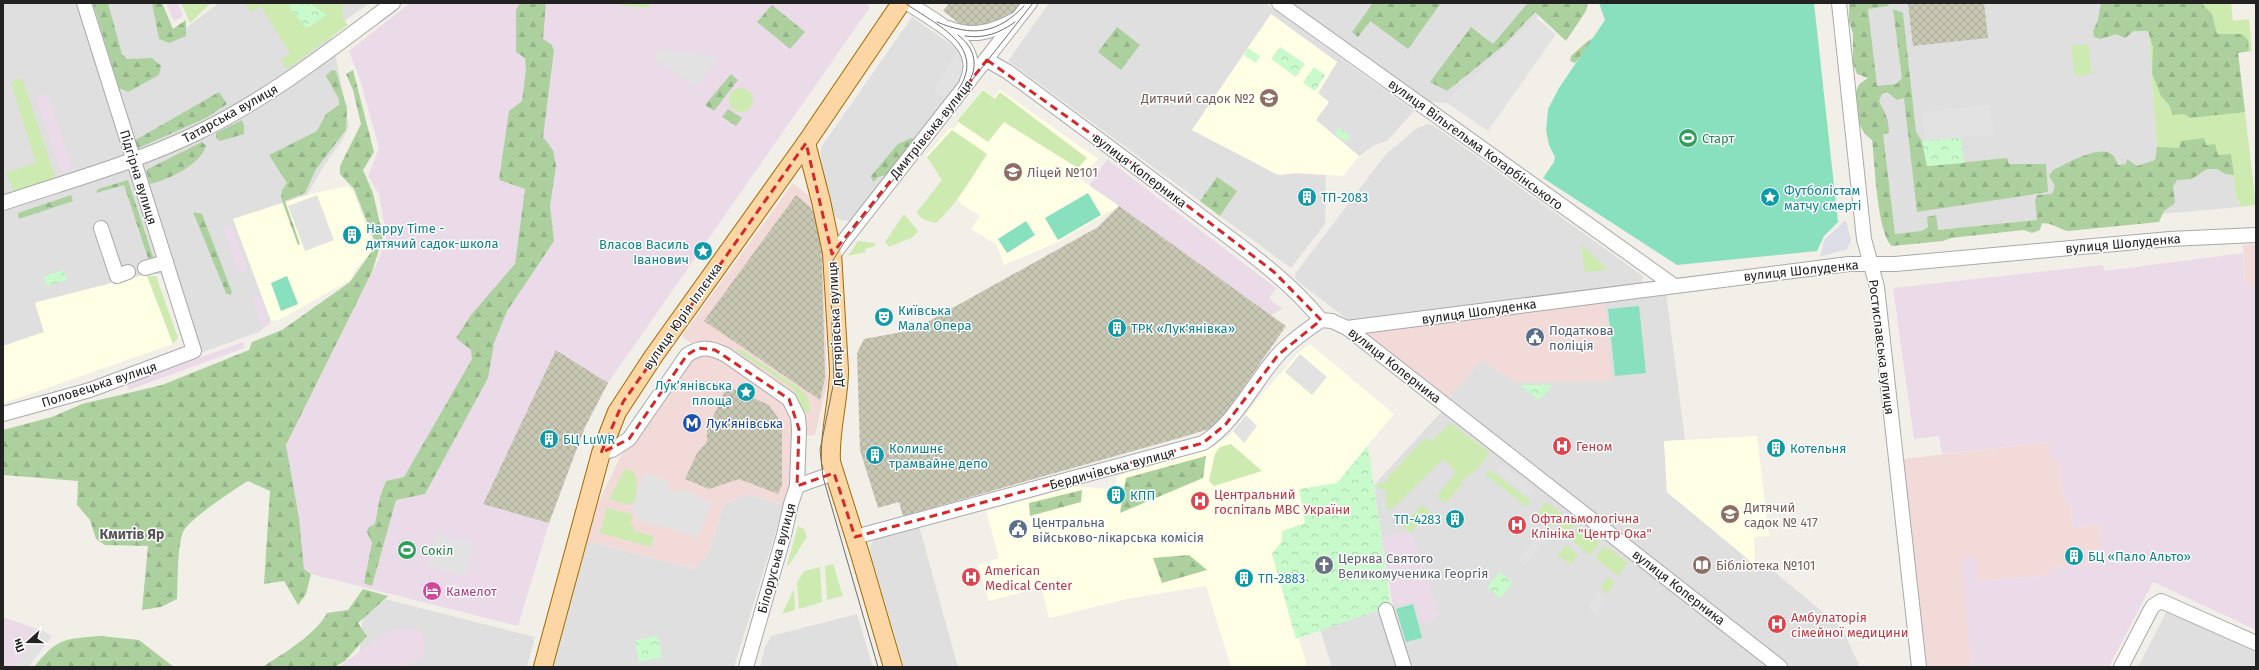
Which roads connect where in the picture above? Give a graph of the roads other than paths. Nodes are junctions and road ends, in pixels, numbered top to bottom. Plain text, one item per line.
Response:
1 (84, 3) edge
2 (394, 3) edge
3 (901, 3) edge
4 (908, 3) edge
5 (1030, 3) edge
6 (1279, 3) edge
7 (1839, 3) edge
8 (1020, 16) junction
9 (935, 22) junction
10 (987, 60) junction
11 (963, 88) junction
12 (806, 143) junction
13 (133, 160) junction
14 (3, 203) edge
15 (101, 228) dead end
16 (2256, 235) edge
17 (832, 256) junction
18 (166, 262) junction
19 (1870, 263) junction
20 (145, 268) dead end
21 (128, 272) dead end
22 (1673, 285) junction
23 (1321, 320) junction
24 (1347, 328) junction
25 (194, 351) joint
26 (3, 414) edge
27 (601, 453) junction
28 (834, 473) junction
29 (797, 486) junction
30 (855, 537) junction
31 (1386, 610) dead end
32 (2256, 643) edge
33 (543, 667) edge
34 (746, 667) edge
35 (893, 667) edge
36 (1404, 667) edge
37 (1780, 667) edge
38 (1919, 667) edge
39 (2121, 667) edge

1 - 13 street, Підгірна вулиця
2 - 13 street, Татарська вулиця
3 - 12 main road, вулиця Юрія Іллєнка
4 - 9 street
5 - 8 street, Дмитрівська вулиця
6 - 22 street, вулиця Вільгельма Котарбінського
7 - 19 street, Ростиславська вулиця
8 - 9 street
8 - 10 street, Дмитрівська вулиця
9 - 11 street
10 - 11 street, Дмитрівська вулиця
10 - 23 street, вулиця Коперника
11 - 17 street, Дмитрівська вулиця
12 - 17 main road, Дегтярівська вулиця
12 - 27 main road, вулиця Юрія Іллєнка
13 - 14 street, Татарська вулиця
13 - 18 street, Підгірна вулиця
15 - 21 street
16 - 19 street, вулиця Шолуденка
17 - 28 main road, Дегтярівська вулиця
18 - 20 street
18 - 25 street, Підгірна вулиця
19 - 22 street, вулиця Шолуденка
19 - 38 street, Ростиславська вулиця
22 - 24 street, вулиця Шолуденка
23 - 24 street, вулиця Коперника
23 - 30 street, Бердичівська вулиця
24 - 37 street, вулиця Коперника
25 - 26 street, Половецька вулиця
27 - 29 street
27 - 33 main road, вулиця Юрія Іллєнка
28 - 29 street, Білоруська вулиця
28 - 30 main road, Дегтярівська вулиця
29 - 34 street, Білоруська вулиця
30 - 35 main road, Дегтярівська вулиця
31 - 36 street
32 - 39 street

